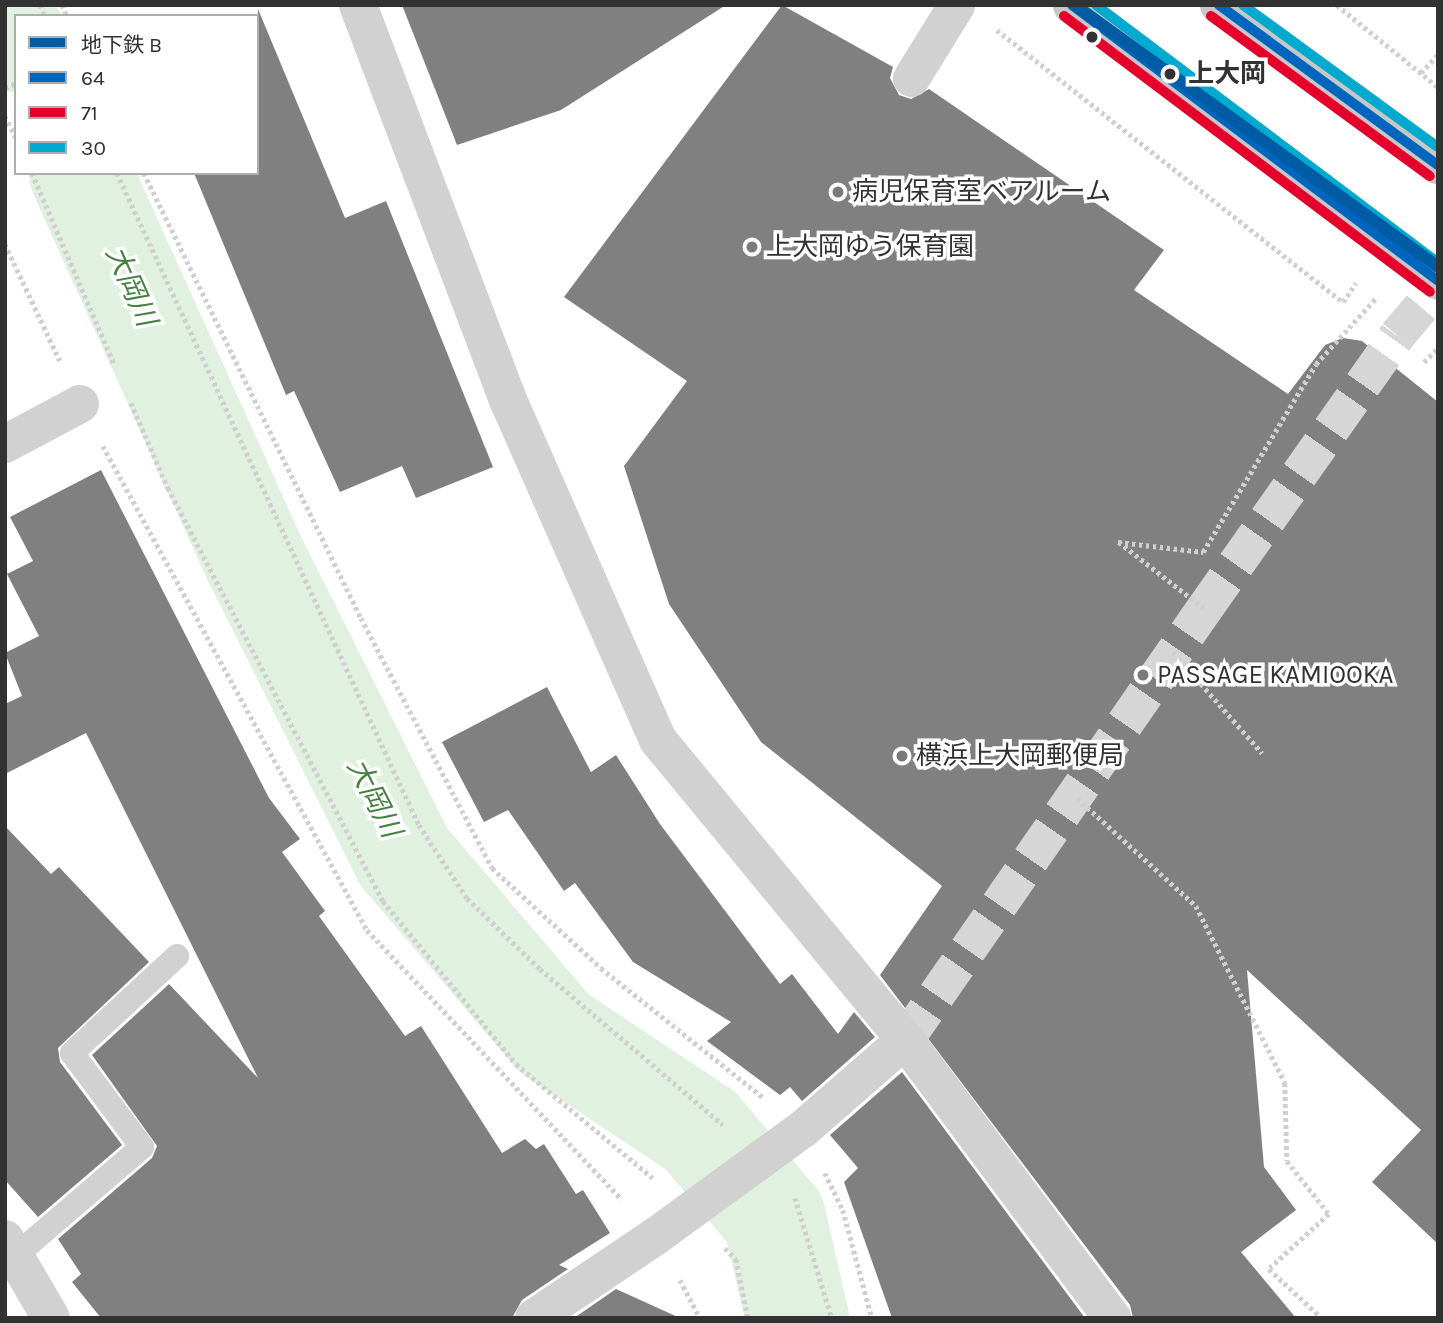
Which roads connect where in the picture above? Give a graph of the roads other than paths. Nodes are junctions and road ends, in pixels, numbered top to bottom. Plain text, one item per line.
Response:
1 (358, 5) edge
2 (1072, 5) edge
3 (1219, 5) edge
4 (972, 13) edge
5 (911, 78) dead end
6 (1438, 165) edge
7 (1438, 281) edge
8 (80, 404) road end
9 (5, 444) edge
10 (177, 956) dead end
11 (905, 1040) junction
12 (10, 1247) edge
13 (51, 1318) edge
14 (534, 1318) edge
15 (1112, 1318) edge

1 - 11 street
2 - 7 main road
3 - 6 main road
4 - 5 street
8 - 9 street
10 - 12 lane
11 - 14 street, bridge
11 - 15 street
12 - 13 street

